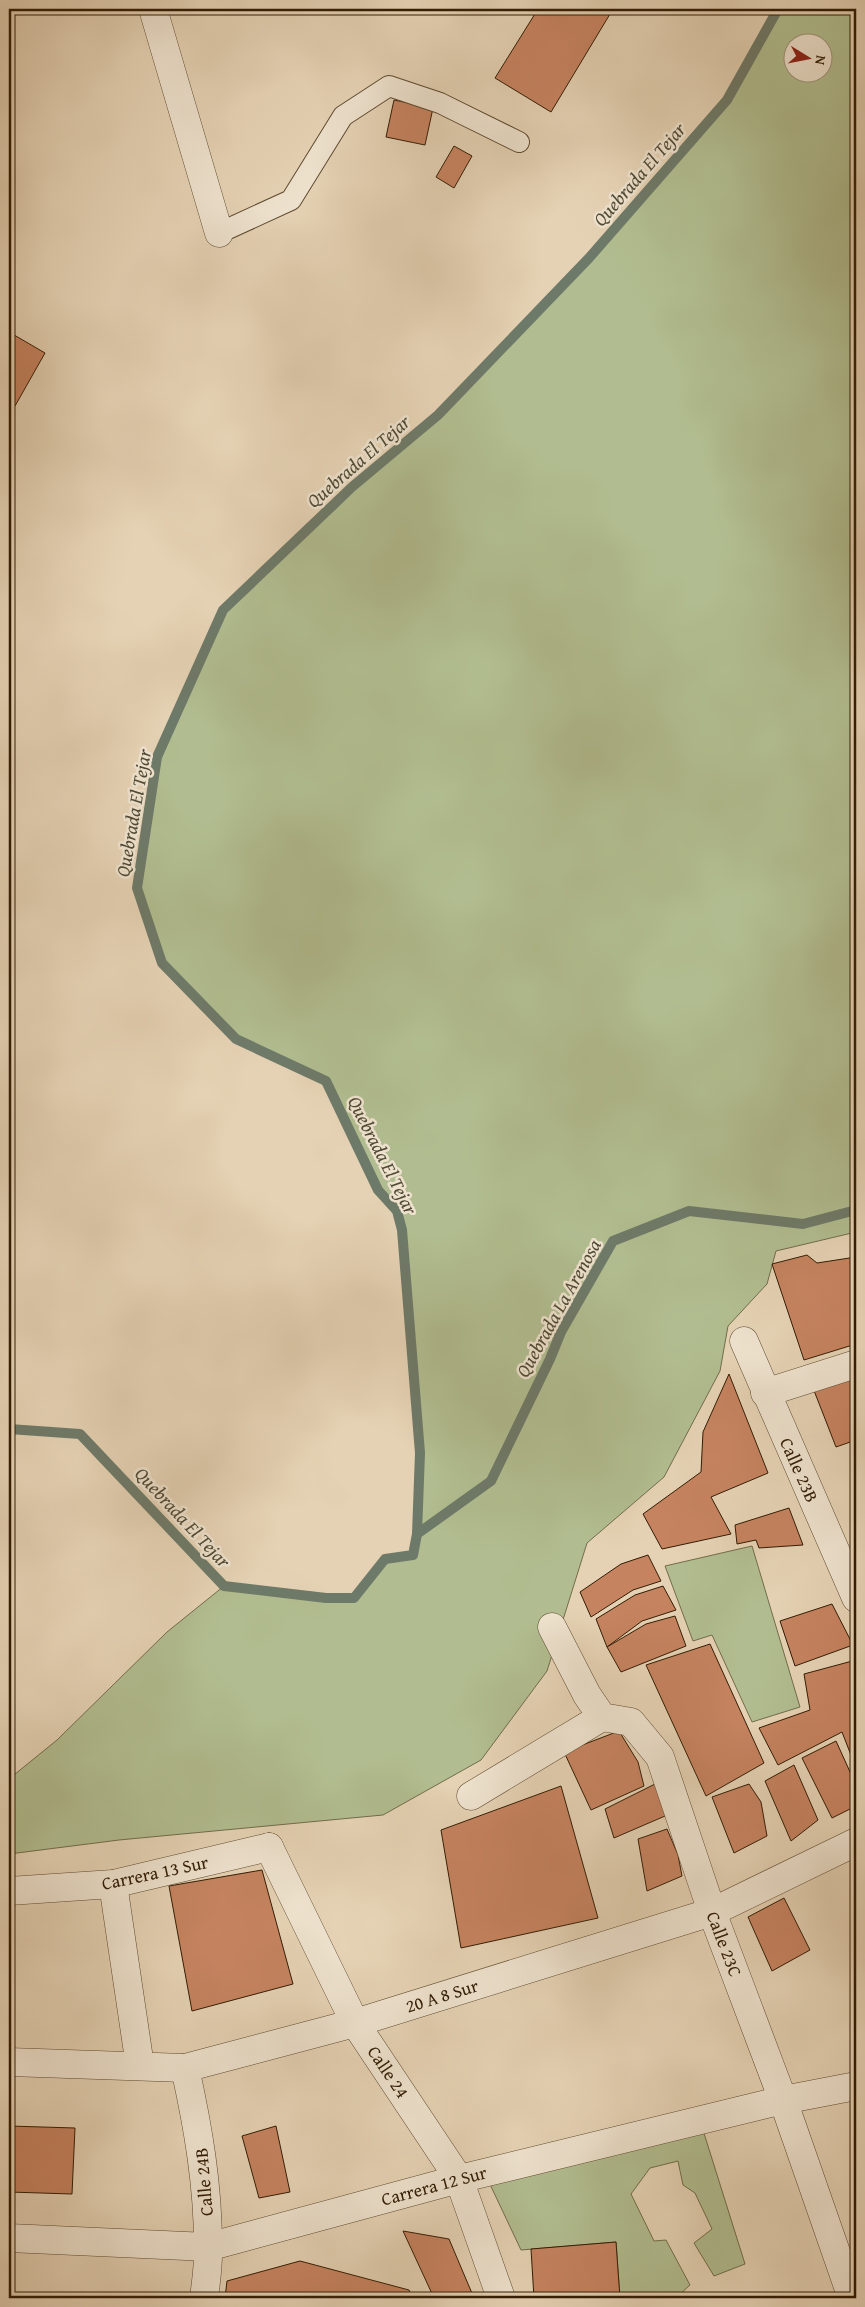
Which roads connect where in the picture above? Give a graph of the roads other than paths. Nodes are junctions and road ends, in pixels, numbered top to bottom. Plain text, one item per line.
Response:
1 (153, 9) edge
2 (519, 142) dead end
3 (218, 233) joint
4 (744, 1342) dead end
5 (856, 1364) edge
6 (765, 1393) junction
7 (856, 1598) edge
8 (552, 1627) dead end
9 (602, 1717) junction
10 (472, 1796) dead end
11 (856, 1842) edge
12 (269, 1847) joint
13 (113, 1884) junction
14 (9, 1891) edge
15 (712, 1912) junction
16 (355, 2023) junction
17 (9, 2062) edge
18 (140, 2066) junction
19 (185, 2068) junction
20 (856, 2086) edge
21 (783, 2100) junction
22 (459, 2179) junction
23 (9, 2238) edge
24 (208, 2247) junction
25 (204, 2298) edge
26 (501, 2298) edge
27 (852, 2298) edge

1 - 3 street
2 - 3 lane
4 - 6 street, Calle 23B
5 - 6 street
6 - 7 street, Calle 23B
8 - 9 street
9 - 10 street
9 - 15 street, Calle 23C
11 - 15 street, 20 A 8 Sur
12 - 13 street, Carrera 13 Sur
12 - 16 street, Calle 24
13 - 14 street, Carrera 13 Sur
13 - 18 street
15 - 16 street, 20 A 8 Sur
15 - 21 street, Calle 23C
16 - 19 street, 20 A 8 Sur
16 - 22 street, Calle 24
17 - 18 street, 20 A 8 Sur
18 - 19 street, 20 A 8 Sur
19 - 24 street, Calle 24B
20 - 21 street, Carrera 12 Sur
21 - 22 street, Carrera 12 Sur
21 - 27 street, Calle 23C
22 - 24 street, Carrera 12 Sur
22 - 26 street, Calle 24
23 - 24 street, Carrera 12 Sur
24 - 25 street, Calle 24B

